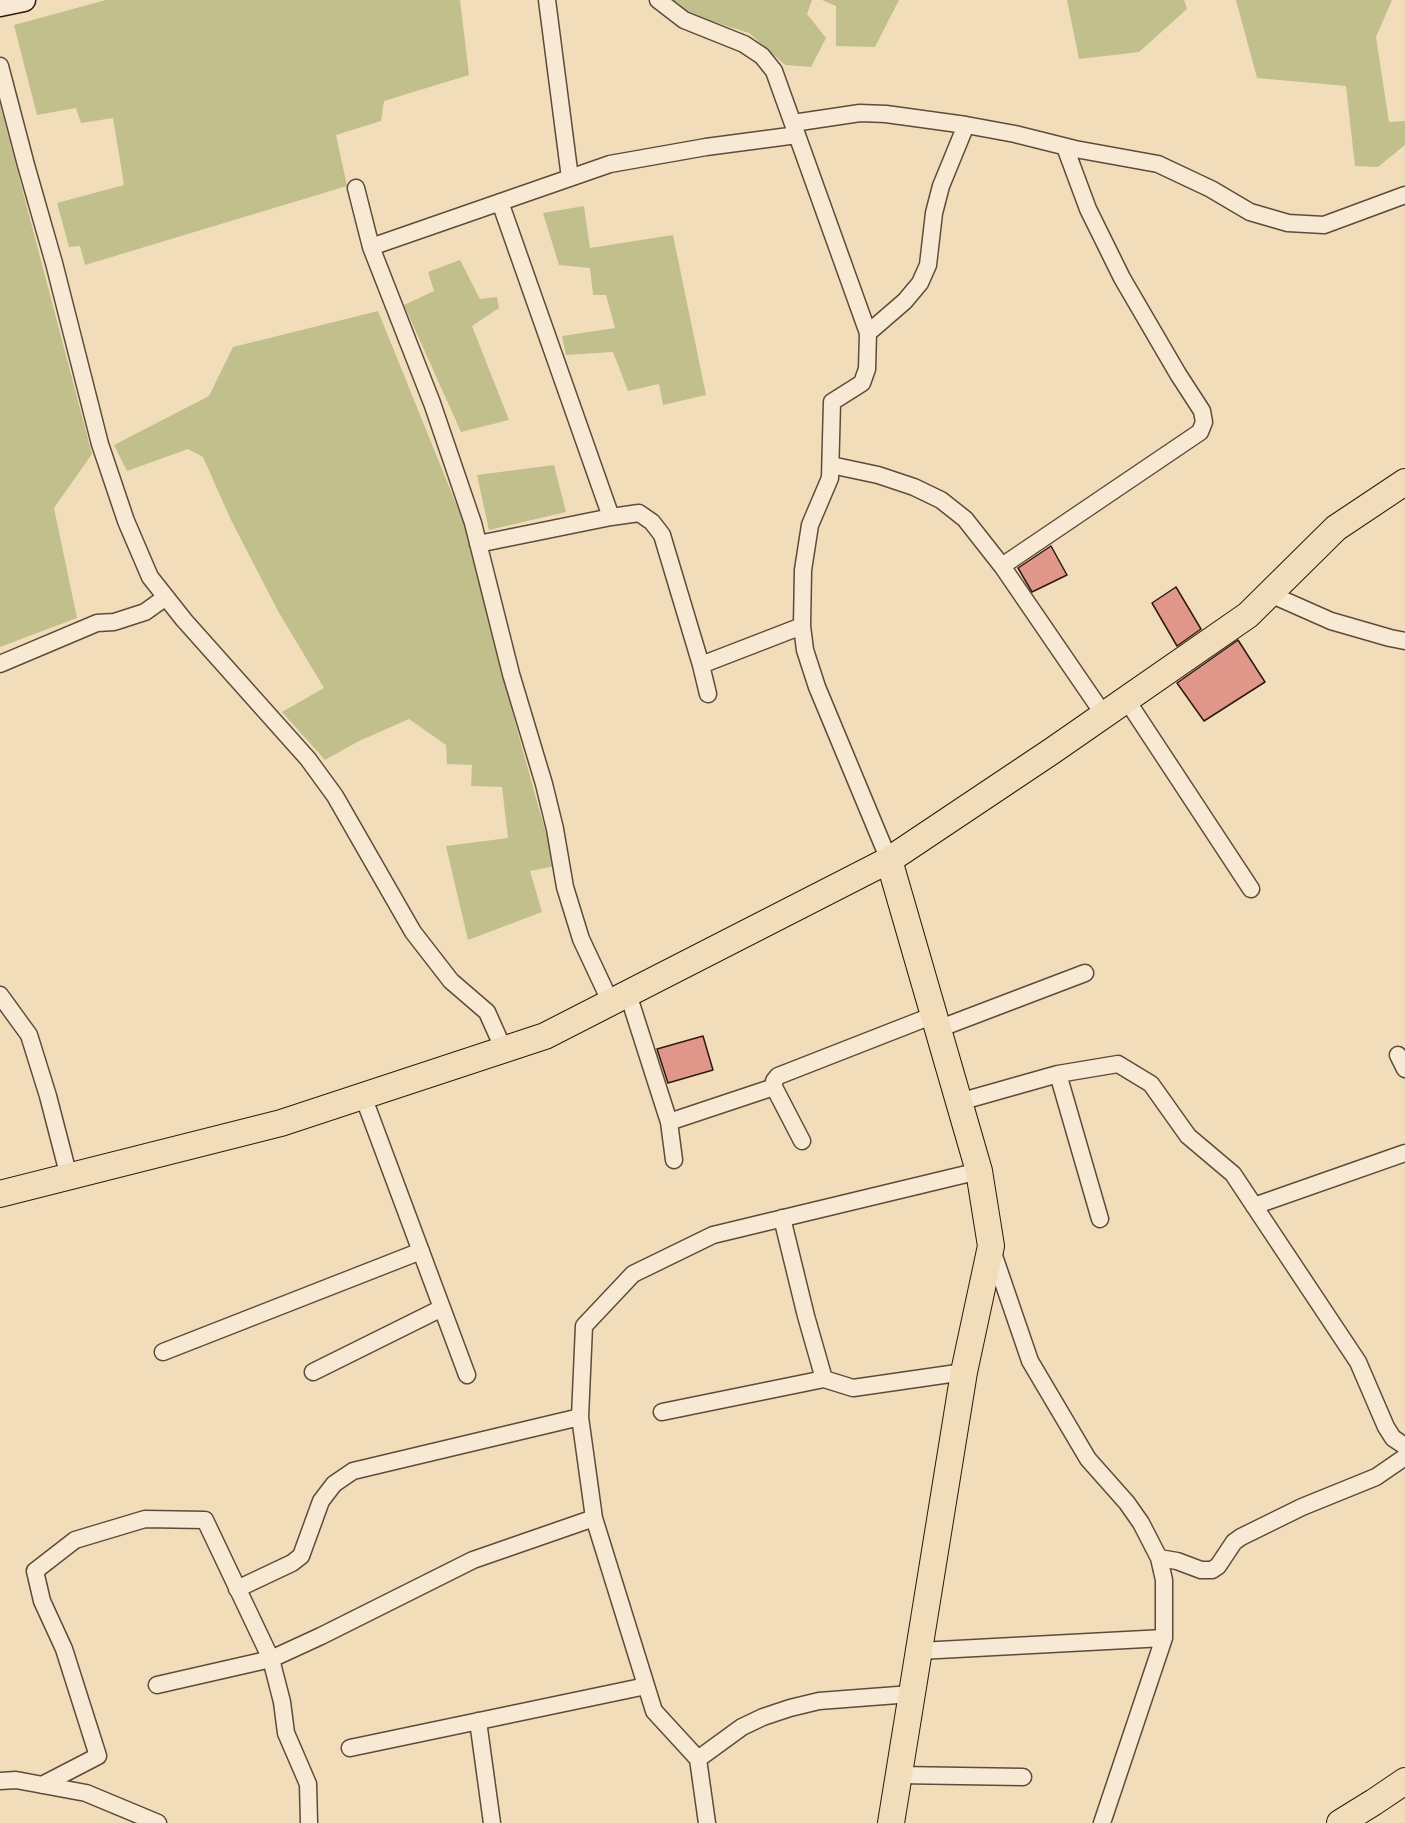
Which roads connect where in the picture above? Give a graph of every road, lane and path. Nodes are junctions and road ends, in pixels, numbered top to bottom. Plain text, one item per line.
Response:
1 (24, 0) edge
2 (547, 0) edge
3 (658, 0) edge
4 (0, 5) edge
5 (0, 66) edge
6 (966, 125) junction
7 (795, 129) junction
8 (1065, 147) junction
9 (570, 178) junction
10 (356, 188) dead end
11 (1405, 195) edge
12 (500, 202) junction
13 (371, 248) junction
14 (868, 333) junction
15 (831, 465) junction
16 (1405, 482) edge
17 (611, 517) junction
18 (478, 543) junction
19 (1002, 566) junction
20 (1270, 594) junction
21 (166, 597) junction
22 (802, 626) junction
23 (1405, 641) edge
24 (0, 664) edge
25 (701, 665) junction
26 (708, 694) dead end
27 (1126, 699) junction
28 (1104, 715) junction
29 (889, 860) junction
30 (1251, 889) dead end
31 (1085, 973) dead end
32 (0, 995) edge
33 (620, 998) junction
34 (936, 1022) junction
35 (504, 1050) junction
36 (1058, 1074) junction
37 (774, 1087) junction
38 (363, 1096) junction
39 (959, 1102) junction
40 (669, 1122) junction
41 (802, 1141) dead end
42 (1405, 1153) edge
43 (674, 1160) dead end
44 (979, 1171) junction
45 (69, 1177) junction
46 (0, 1194) edge
47 (1254, 1206) junction
48 (782, 1218) junction
49 (1100, 1220) dead end
50 (991, 1246) junction
51 (421, 1251) junction
52 (442, 1308) junction
53 (163, 1352) dead end
54 (313, 1372) dead end
55 (964, 1372) junction
56 (467, 1375) dead end
57 (824, 1379) junction
58 (662, 1412) dead end
59 (580, 1417) junction
60 (1405, 1446) edge
61 (1405, 1457) edge
62 (594, 1518) junction
63 (1160, 1558) junction
64 (237, 1589) junction
65 (1164, 1638) junction
66 (919, 1651) junction
67 (271, 1659) junction
68 (157, 1685) dead end
69 (646, 1686) junction
70 (911, 1694) junction
71 (478, 1721) junction
72 (350, 1748) dead end
73 (698, 1759) junction
74 (899, 1775) junction
75 (1023, 1777) dead end
76 (0, 1781) edge
77 (1405, 1781) edge
78 (42, 1785) junction
79 (158, 1823) edge
80 (309, 1823) edge
81 (492, 1823) edge
82 (707, 1823) edge
83 (891, 1823) edge
84 (1102, 1823) edge
85 (1340, 1823) edge

1 - 4 street
2 - 9 street
3 - 7 street
5 - 21 street
6 - 7 street
6 - 8 street
6 - 14 street
7 - 9 street
7 - 14 street
8 - 11 street
8 - 19 street
9 - 12 street
10 - 13 street
12 - 13 street
12 - 17 street
13 - 18 street
14 - 15 street
15 - 19 street
15 - 22 street
16 - 20 main road
17 - 18 street
17 - 25 street
18 - 33 street
19 - 28 street
20 - 23 street
20 - 27 main road
21 - 24 street
21 - 35 street
22 - 25 street
22 - 29 street
25 - 26 street
27 - 28 main road
27 - 30 street
28 - 29 main road
29 - 33 main road
29 - 34 main road
31 - 34 street
32 - 45 street
33 - 35 main road
33 - 40 street
34 - 37 street
34 - 39 main road
35 - 38 main road
36 - 39 street
36 - 47 street
36 - 49 street
37 - 40 street
37 - 41 street
38 - 45 main road
38 - 51 street
39 - 44 main road
40 - 43 street
42 - 47 street
44 - 48 street
44 - 50 main road
45 - 46 main road
47 - 60 street
48 - 57 street
48 - 59 street
50 - 55 main road
50 - 63 street
51 - 52 street
51 - 53 street
52 - 54 street
52 - 56 street
55 - 57 street
55 - 66 main road
57 - 58 street
59 - 62 street
59 - 64 street
61 - 63 street
62 - 67 street
62 - 69 street
63 - 65 street
64 - 67 street
64 - 78 street
65 - 66 street
65 - 84 street
66 - 70 main road
67 - 68 street
67 - 80 street
69 - 71 street
69 - 73 street
70 - 73 street
70 - 74 main road
71 - 72 street
71 - 81 street
73 - 82 street
74 - 75 street
74 - 83 main road
76 - 78 street
77 - 85 main road
78 - 79 street

